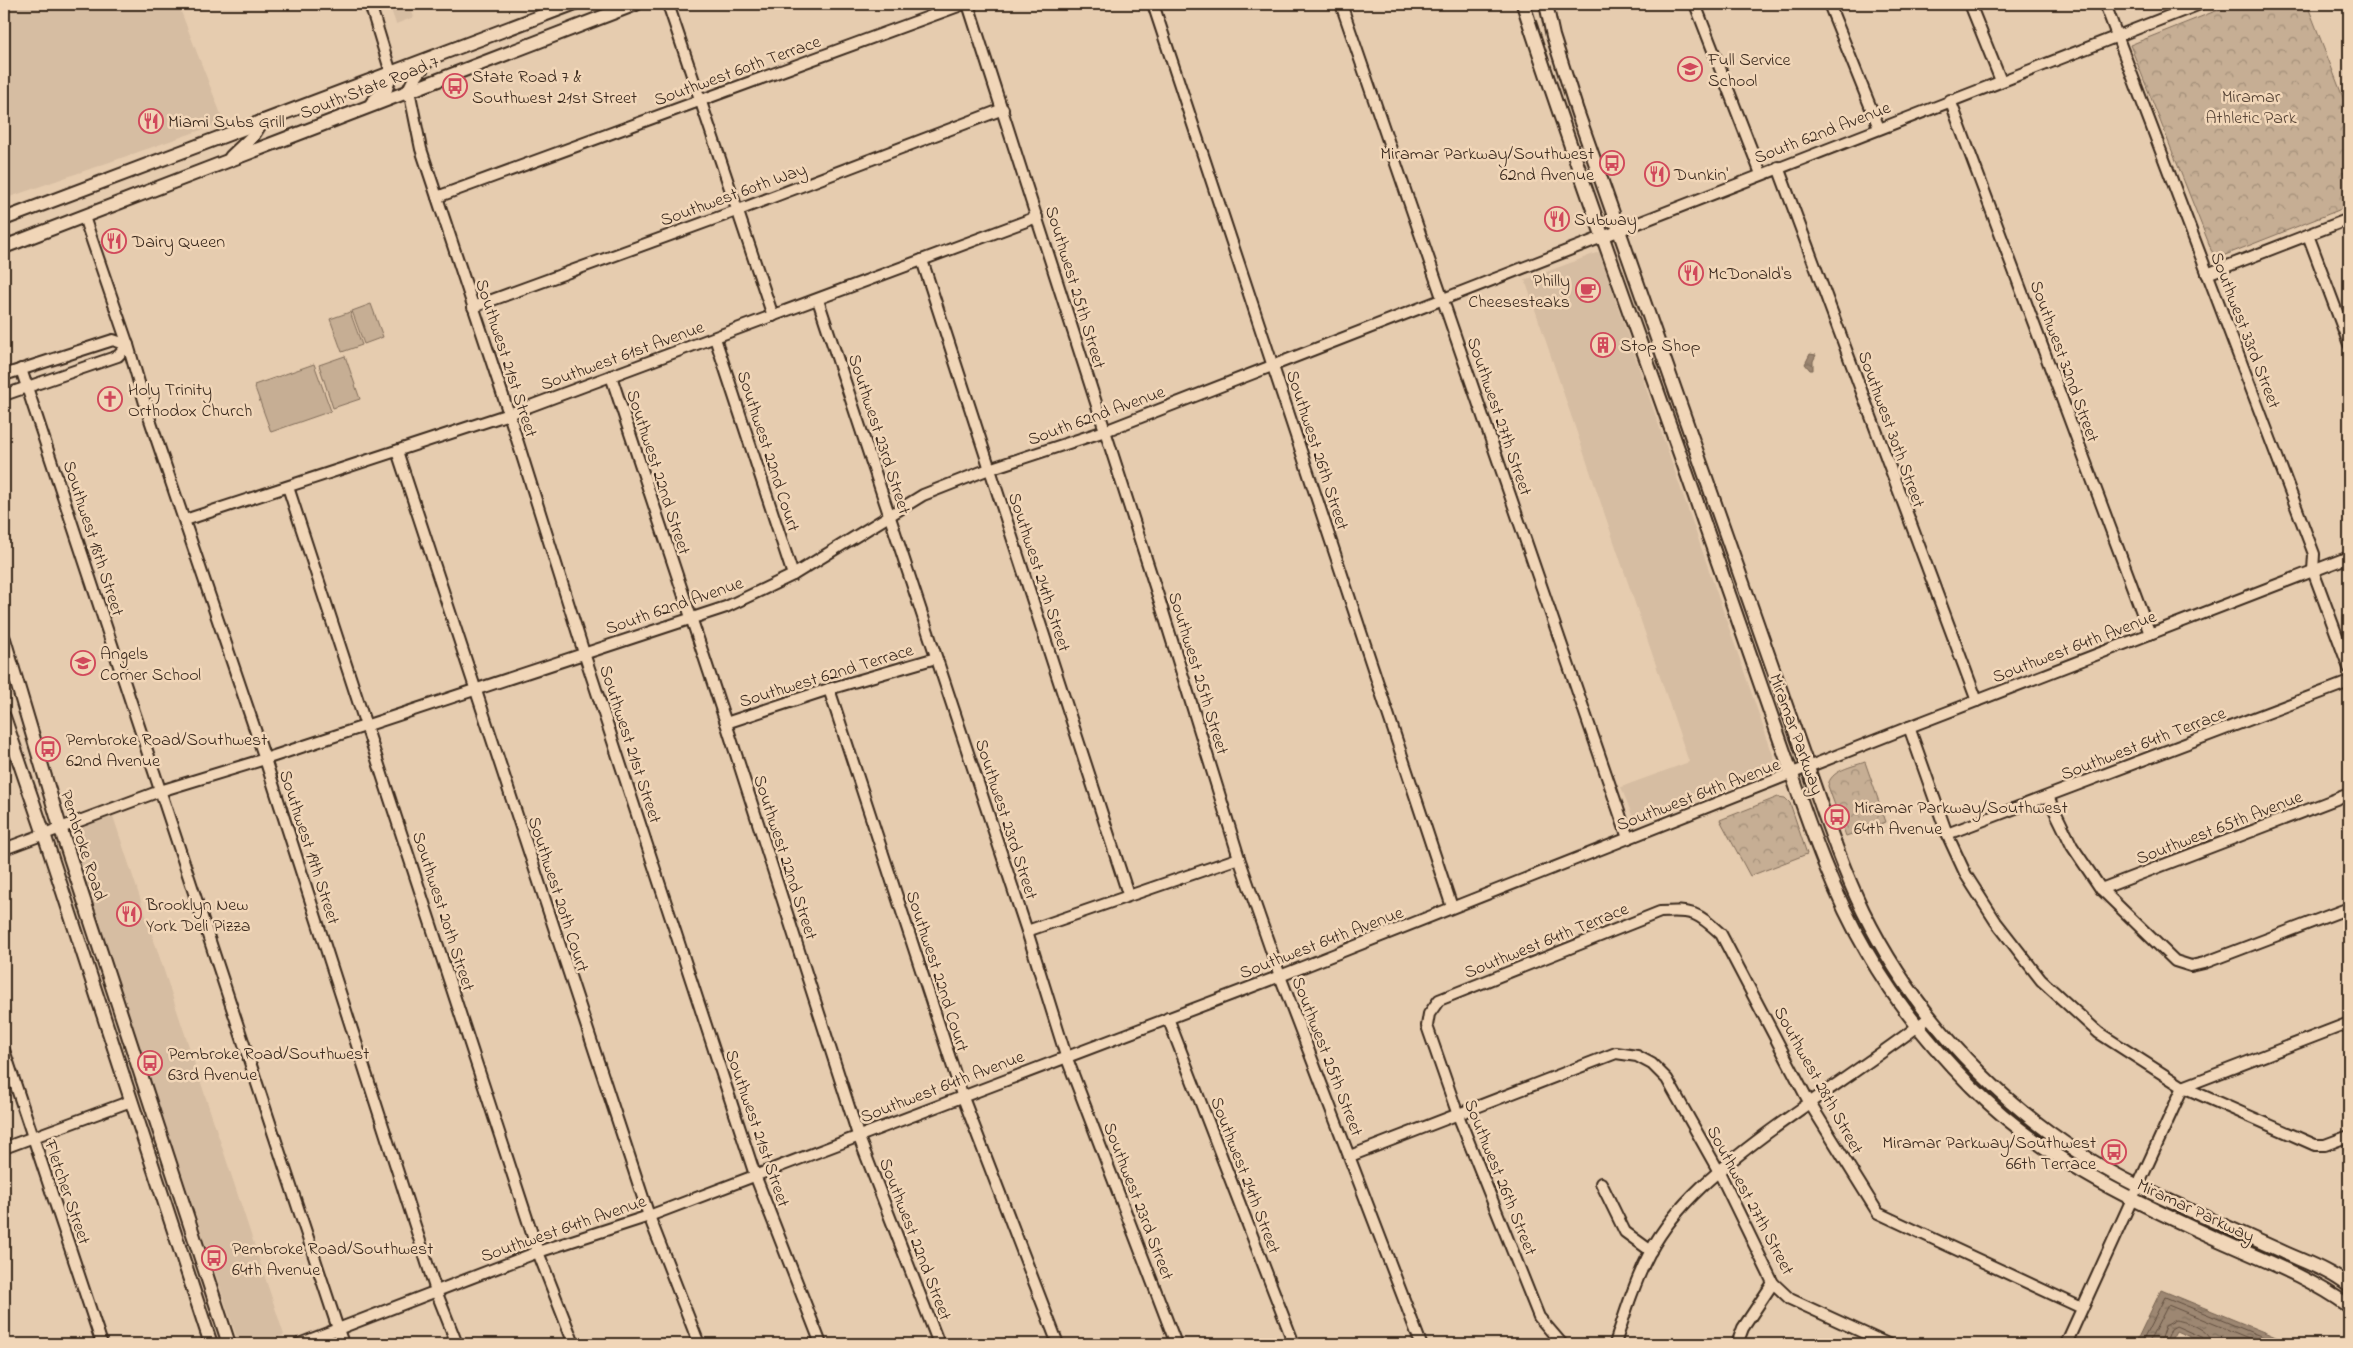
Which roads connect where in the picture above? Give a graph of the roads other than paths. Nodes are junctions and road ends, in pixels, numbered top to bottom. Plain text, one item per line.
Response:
1 (370, 4) edge
2 (573, 4) edge
3 (636, 4) edge
4 (668, 4) edge
5 (964, 4) edge
6 (968, 4) edge
7 (1153, 4) edge
8 (1341, 4) edge
9 (1523, 4) edge
10 (1546, 4) edge
11 (1695, 4) edge
12 (1828, 4) edge
13 (1970, 4) edge
14 (2105, 4) edge
15 (2200, 4) edge
16 (2118, 36) junction
17 (431, 57) junction
18 (391, 72) junction
19 (2001, 81) junction
20 (409, 90) junction
21 (702, 100) junction
22 (1950, 100) junction
23 (369, 106) junction
24 (1003, 109) junction
25 (262, 121) junction
26 (1879, 128) junction
27 (228, 161) junction
28 (1778, 167) junction
29 (1761, 174) junction
30 (437, 197) junction
31 (736, 211) junction
32 (84, 217) junction
33 (1037, 217) junction
34 (2349, 218) edge
35 (4, 219) edge
36 (1618, 230) junction
37 (2308, 235) junction
38 (1602, 236) junction
39 (4, 247) edge
40 (922, 260) junction
41 (2207, 274) junction
42 (818, 300) junction
43 (1443, 301) junction
44 (472, 306) junction
45 (773, 316) junction
46 (715, 338) junction
47 (2349, 344) edge
48 (128, 345) junction
49 (1273, 366) junction
50 (21, 369) junction
51 (4, 375) edge
52 (611, 376) junction
53 (28, 387) junction
54 (4, 395) edge
55 (509, 414) junction
56 (1105, 431) junction
57 (397, 451) junction
58 (989, 470) junction
59 (288, 487) junction
60 (890, 514) junction
61 (185, 520) junction
62 (1704, 524) junction
63 (2349, 556) edge
64 (2313, 570) junction
65 (793, 575) junction
66 (1742, 579) junction
67 (690, 620) junction
68 (2150, 634) junction
69 (4, 639) edge
70 (584, 653) junction
71 (936, 658) junction
72 (4, 661) edge
73 (2349, 668) edge
74 (2349, 682) edge
75 (18, 687) junction
76 (829, 689) junction
77 (475, 690) junction
78 (1977, 701) junction
79 (4, 717) edge
80 (726, 723) junction
81 (367, 726) junction
82 (1909, 727) junction
83 (265, 759) junction
84 (1808, 768) junction
85 (1792, 774) junction
86 (160, 791) junction
87 (2349, 794) edge
88 (2048, 797) junction
89 (60, 827) junction
90 (44, 834) junction
91 (1947, 834) junction
92 (1628, 838) junction
93 (4, 849) edge
94 (1239, 858) junction
95 (2101, 889) junction
96 (1128, 894) junction
97 (1452, 907) junction
98 (2349, 908) edge
99 (1684, 910) joint
100 (1027, 931) junction
101 (1280, 976) junction
102 (1429, 1014) joint
103 (1930, 1016) junction
104 (1168, 1018) junction
105 (2349, 1023) edge
106 (1917, 1027) junction
107 (4, 1050) edge
108 (1066, 1056) junction
109 (2183, 1087) junction
110 (962, 1095) junction
111 (131, 1101) junction
112 (1809, 1102) junction
113 (1458, 1115) junction
114 (858, 1135) junction
115 (2349, 1136) edge
116 (33, 1137) junction
117 (4, 1148) edge
118 (1350, 1156) junction
119 (1718, 1170) junction
120 (756, 1175) junction
121 (1601, 1183) dead end
122 (2138, 1186) junction
123 (2131, 1200) junction
124 (649, 1216) junction
125 (196, 1246) junction
126 (1651, 1251) junction
127 (538, 1252) junction
128 (1773, 1283) junction
129 (2349, 1286) edge
130 (436, 1291) junction
131 (2349, 1306) edge
132 (2082, 1308) junction
133 (338, 1330) junction
134 (102, 1344) edge
135 (211, 1344) edge
136 (229, 1344) edge
137 (299, 1344) edge
138 (342, 1344) edge
139 (457, 1344) edge
140 (574, 1344) edge
141 (699, 1344) edge
142 (821, 1344) edge
143 (939, 1344) edge
144 (1058, 1344) edge
145 (1176, 1344) edge
146 (1294, 1344) edge
147 (1422, 1344) edge
148 (1562, 1344) edge
149 (1615, 1344) edge
150 (1737, 1344) edge
151 (1888, 1344) edge
152 (2066, 1344) edge

1 - 18 street
2 - 17 main road, South State Road 7
3 - 20 main road, South State Road 7
4 - 21 street
5 - 21 street, Southwest 60th Terrace
6 - 24 street, Southwest 25th Street
7 - 49 street, Southwest 26th Street
8 - 43 street, Southwest 27th Street
9 - 38 main road, Miramar Parkway
10 - 36 main road, Miramar Parkway
11 - 29 street
12 - 26 street
13 - 19 street
14 - 16 street, Southwest 33rd Street
15 - 16 street, South 62nd Avenue
16 - 19 street, South 62nd Avenue
16 - 41 street, Southwest 33rd Street
17 - 18 main road, South State Road 7
17 - 20 main road
18 - 23 main road
18 - 25 main road, South State Road 7
19 - 22 street, South 62nd Avenue
20 - 23 main road, South State Road 7
20 - 30 street, Southwest 21st Street
21 - 30 street, Southwest 60th Terrace
21 - 31 street
22 - 26 street, South 62nd Avenue
22 - 68 street, Southwest 32nd Street
23 - 27 main road, South State Road 7
24 - 31 street, Southwest 60th Way
24 - 33 street, Southwest 25th Street
25 - 27 main road
25 - 35 main road, South State Road 7
26 - 28 street, South 62nd Avenue
27 - 32 main road, South State Road 7
28 - 29 street, South 62nd Avenue
28 - 78 street, Southwest 30th Street
29 - 36 street, South 62nd Avenue
30 - 44 street, Southwest 21st Street
31 - 44 street, Southwest 60th Way
31 - 45 street
32 - 39 main road, South State Road 7
32 - 48 street, Southwest 19th Street
33 - 40 street, Southwest 61st Avenue
33 - 56 street, Southwest 25th Street
34 - 37 street
36 - 38 street, South 62nd Avenue
36 - 66 main road, Miramar Parkway
37 - 41 street
37 - 47 street
38 - 43 street, South 62nd Avenue
38 - 62 main road, Miramar Parkway
40 - 42 street, Southwest 61st Avenue
40 - 58 street, Southwest 24th Street
41 - 64 street, Southwest 33rd Street
42 - 45 street, Southwest 61st Avenue
42 - 60 street, Southwest 23rd Street
43 - 49 street, South 62nd Avenue
43 - 92 street, Southwest 27th Street
44 - 55 street, Southwest 21st Street
45 - 46 street, Southwest 61st Avenue
46 - 52 street, Southwest 61st Avenue
46 - 65 street, Southwest 22nd Court
48 - 50 street
48 - 53 street
48 - 61 street, Southwest 19th Street
49 - 56 street, South 62nd Avenue
49 - 97 street, Southwest 26th Street
50 - 51 street
50 - 53 street, Southwest 18th Street
52 - 55 street, Southwest 61st Avenue
52 - 67 street, Southwest 22nd Street
53 - 54 street
53 - 86 street, Southwest 18th Street
55 - 57 street, Southwest 61st Avenue
55 - 70 street, Southwest 21st Street
56 - 58 street, South 62nd Avenue
56 - 94 street, Southwest 25th Street
57 - 59 street, Southwest 61st Avenue
57 - 77 street, Southwest 20th Court
58 - 60 street, South 62nd Avenue
58 - 96 street, Southwest 24th Street
59 - 61 street, Southwest 61st Avenue
59 - 81 street, Southwest 20th Street
60 - 65 street, South 62nd Avenue
60 - 71 street, Southwest 23rd Street
61 - 83 street, Southwest 19th Street
62 - 66 main road
62 - 85 main road, Miramar Parkway
63 - 64 street, Southwest 64th Avenue
64 - 68 street, Southwest 64th Avenue
64 - 73 street, Southwest 33rd Street
65 - 67 street, South 62nd Avenue
66 - 84 main road, Miramar Parkway
67 - 70 street, South 62nd Avenue
67 - 80 street, Southwest 22nd Street
68 - 78 street, Southwest 64th Avenue
69 - 75 main road, Pembroke Road
70 - 77 street, South 62nd Avenue
70 - 120 street, Southwest 21st Street
71 - 76 street, Southwest 62nd Terrace
71 - 100 street, Southwest 23rd Street
72 - 75 main road
74 - 88 street, Southwest 64th Terrace
75 - 89 main road, Pembroke Road
76 - 80 street, Southwest 62nd Terrace
76 - 110 street, Southwest 22nd Court
77 - 81 street, South 62nd Avenue
77 - 124 street, Southwest 20th Court
78 - 82 street, Southwest 64th Avenue
79 - 90 main road, Pembroke Road
80 - 114 street, Southwest 22nd Street
81 - 83 street, South 62nd Avenue
81 - 127 street, Southwest 20th Street
82 - 84 street, Southwest 64th Avenue
82 - 91 street
83 - 86 street, South 62nd Avenue
83 - 130 street, Southwest 19th Street
84 - 85 street, Southwest 64th Avenue
84 - 103 main road, Miramar Parkway
85 - 92 street, Southwest 64th Avenue
85 - 106 main road, Miramar Parkway
86 - 89 street, South 62nd Avenue
86 - 133 street, Southwest 18th Street
87 - 95 street, Southwest 65th Avenue
88 - 91 street, Southwest 64th Terrace
88 - 95 street
89 - 90 street, South 62nd Avenue
89 - 125 main road, Pembroke Road
90 - 93 street, South 62nd Avenue
90 - 111 main road, Pembroke Road
91 - 109 street
92 - 97 street, Southwest 64th Avenue
94 - 96 street
94 - 101 street, Southwest 25th Street
95 - 98 street
96 - 100 street
97 - 101 street, Southwest 64th Avenue
99 - 102 street, Southwest 64th Terrace
99 - 112 street, Southwest 28th Street
100 - 108 street, Southwest 23rd Street
101 - 104 street, Southwest 64th Avenue
101 - 118 street, Southwest 25th Street
102 - 113 street, Southwest 26th Street
103 - 106 street
103 - 122 main road, Miramar Parkway
104 - 108 street, Southwest 64th Avenue
104 - 146 street, Southwest 24th Street
105 - 109 street
106 - 112 street
106 - 123 main road, Miramar Parkway
107 - 116 street, Fletcher Street
108 - 110 street, Southwest 64th Avenue
108 - 145 street, Southwest 23rd Street
109 - 115 street
109 - 122 street
110 - 114 street, Southwest 64th Avenue
110 - 144 street, Southwest 22nd Court
111 - 116 street
111 - 125 main road
111 - 135 main road, Pembroke Road
112 - 119 street
112 - 132 street, Southwest 28th Street
113 - 118 street
113 - 119 street, Southwest 27th Street
113 - 148 street, Southwest 26th Street
114 - 120 street, Southwest 64th Avenue
114 - 143 street, Southwest 22nd Street
116 - 117 street
116 - 134 street, Fletcher Street
118 - 147 street, Southwest 25th Street
119 - 126 street
119 - 128 street, Southwest 27th Street
120 - 124 street, Southwest 64th Avenue
120 - 142 street, Southwest 21st Street
121 - 126 street
122 - 123 street
122 - 129 main road, Miramar Parkway
123 - 131 main road, Miramar Parkway
123 - 132 street
124 - 127 street, Southwest 64th Avenue
124 - 141 street, Southwest 20th Court
125 - 136 main road, Pembroke Road
126 - 149 street
127 - 130 street, Southwest 64th Avenue
127 - 140 street, Southwest 20th Street
128 - 150 street
128 - 151 street, Southwest 27th Street
130 - 133 street, Southwest 64th Avenue
130 - 139 street, Southwest 19th Street
132 - 152 street
133 - 137 street, Southwest 64th Avenue
133 - 138 street, Southwest 18th Street

